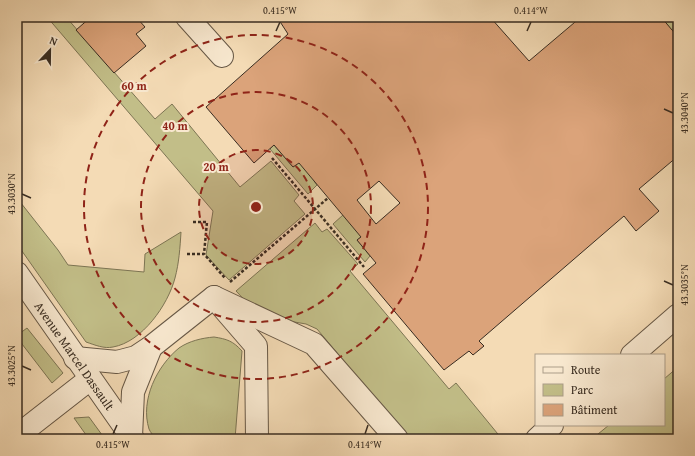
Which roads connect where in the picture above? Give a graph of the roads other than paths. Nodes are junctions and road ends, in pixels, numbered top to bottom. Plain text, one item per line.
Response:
1 (187, 17) edge
2 (222, 56) dead end
3 (17, 273) edge
4 (214, 297) junction
5 (678, 314) edge
6 (151, 347) junction
7 (633, 354) edge
8 (75, 358) junction
9 (90, 379) junction
10 (551, 426) edge
11 (17, 436) edge
12 (132, 438) edge
13 (257, 439) edge
14 (397, 439) edge
15 (536, 439) edge

1 - 2 street
3 - 8 street, Avenue Marcel Dassault
4 - 6 street
4 - 13 street
4 - 14 street
5 - 7 street
6 - 8 street
6 - 12 street
8 - 9 street, Avenue Marcel Dassault
9 - 11 street
9 - 12 street, Avenue Marcel Dassault
10 - 15 street

